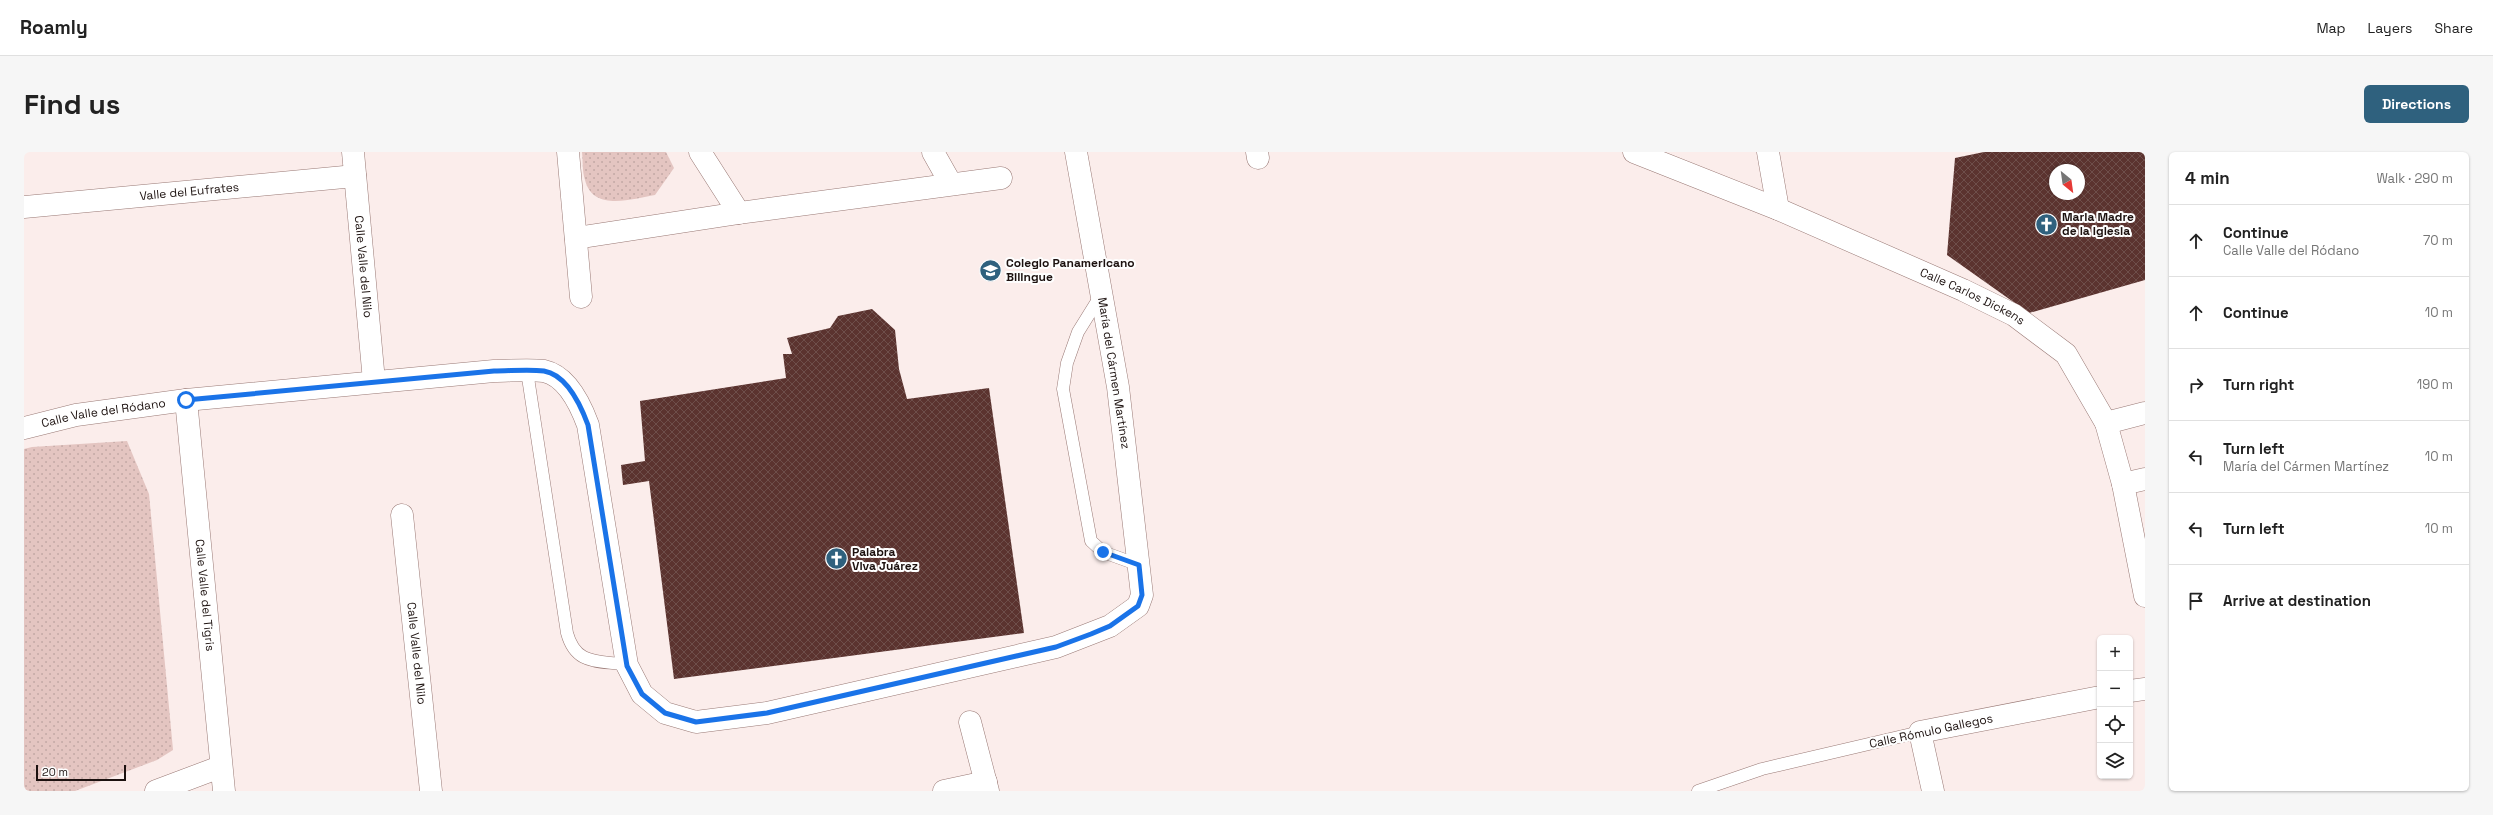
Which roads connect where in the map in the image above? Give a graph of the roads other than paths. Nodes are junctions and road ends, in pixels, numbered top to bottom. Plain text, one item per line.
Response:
1 (353, 152) edge
2 (568, 152) edge
3 (700, 152) edge
4 (933, 152) edge
5 (1076, 152) edge
6 (1634, 152) edge
7 (1768, 152) edge
8 (355, 176) junction
9 (1001, 178) dead end
10 (951, 184) junction
11 (24, 207) edge
12 (1778, 209) junction
13 (739, 213) junction
14 (576, 238) junction
15 (1102, 294) junction
16 (581, 297) dead end
17 (527, 372) junction
18 (374, 381) junction
19 (186, 400) junction
20 (2145, 413) edge
21 (2106, 423) junction
22 (24, 428) edge
23 (2145, 479) edge
24 (2123, 484) junction
25 (402, 515) dead end
26 (1139, 565) junction
27 (1142, 595) joint
28 (2145, 596) edge
29 (627, 666) junction
30 (2145, 689) edge
31 (2133, 691) edge
32 (2097, 698) edge
33 (970, 722) dead end
34 (1920, 732) junction
35 (220, 767) junction
36 (987, 786) edge
37 (156, 791) edge
38 (224, 791) edge
39 (431, 791) edge
40 (944, 791) edge
41 (1698, 791) edge
42 (1933, 791) edge

1 - 8 street, Calle Valle del Nilo
2 - 14 street
3 - 13 street
4 - 10 street
5 - 15 street, María del Cármen Martínez
6 - 12 street, Calle Carlos Dickens
7 - 12 street
8 - 11 street, Valle del Eufrates
8 - 18 street, Calle Valle del Nilo
9 - 10 street
10 - 13 street
12 - 21 street, Calle Carlos Dickens
13 - 14 street
14 - 16 street
15 - 26 street, María del Cármen Martínez
15 - 26 lane
17 - 18 street, Calle Valle del Ródano
17 - 29 street, Calle Valle del Ródano
17 - 29 lane
18 - 19 street, Calle Valle del Ródano
19 - 22 street, Calle Valle del Ródano
19 - 35 street, Calle Valle del Tigris
20 - 21 street
21 - 24 street, Calle Carlos Dickens
23 - 24 street
24 - 28 street, Calle Carlos Dickens
25 - 39 street, Calle Valle del Nilo
26 - 27 street, María del Cármen Martínez
27 - 29 street, Calle Valle del Ródano
30 - 31 street
32 - 34 street, Calle Rómulo Gallegos
33 - 36 street
34 - 41 lane, Calle Rómulo Gallegos
34 - 42 street
35 - 37 street
35 - 38 street, Calle Valle del Tigris
36 - 40 street

